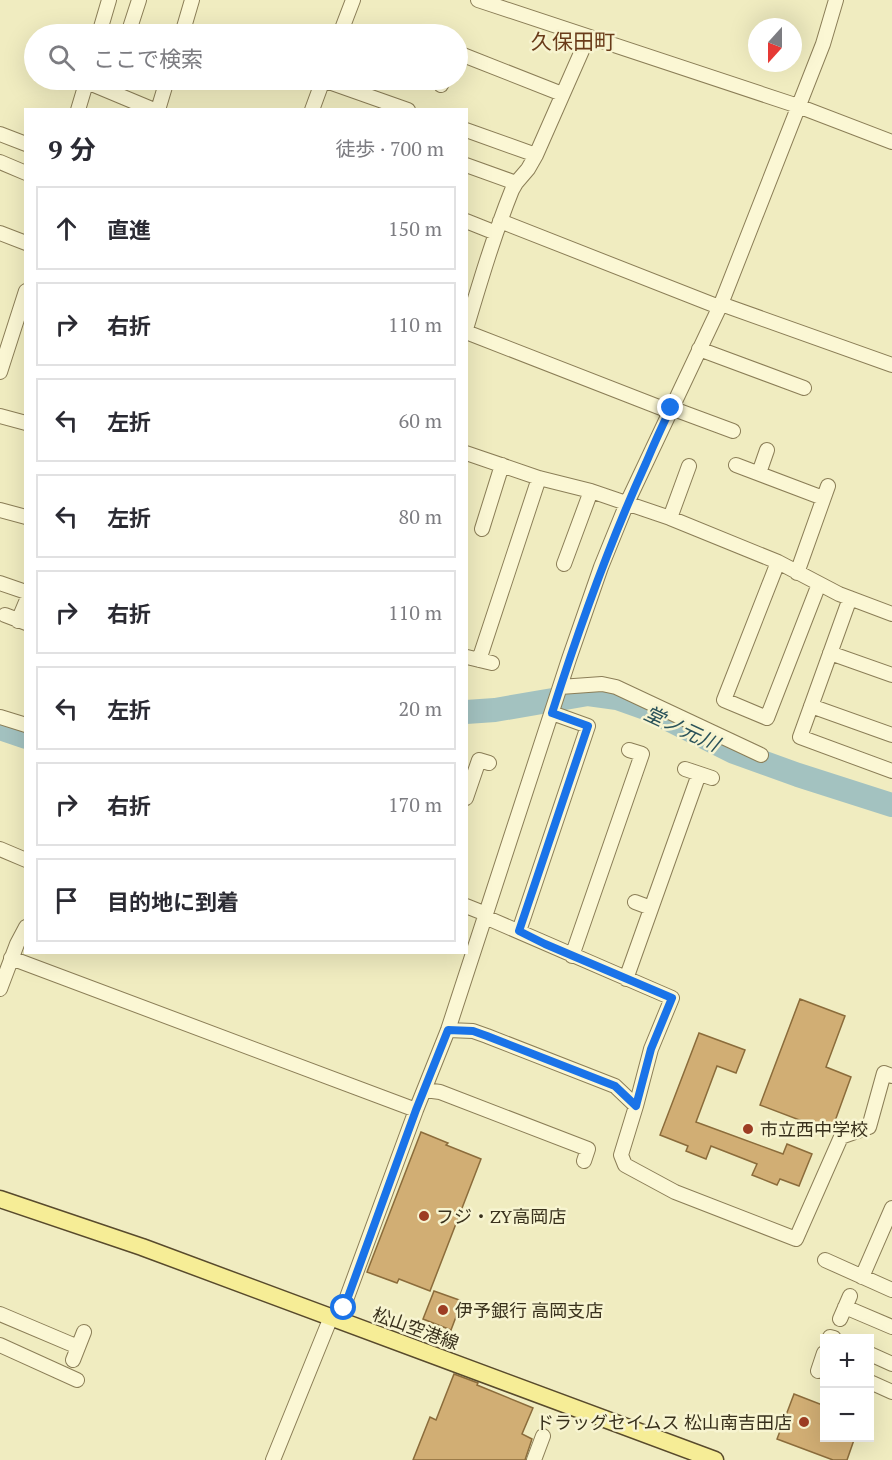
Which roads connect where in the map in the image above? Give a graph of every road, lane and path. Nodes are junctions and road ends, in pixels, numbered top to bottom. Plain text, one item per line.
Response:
1 (110, 0) edge
2 (139, 0) edge
3 (192, 0) edge
4 (353, 0) edge
5 (478, 0) edge
6 (836, 0) edge
7 (102, 24) edge
8 (131, 24) edge
9 (185, 24) edge
10 (346, 24) edge
11 (588, 37) junction
12 (468, 57) edge
13 (84, 90) edge
14 (108, 90) edge
15 (163, 90) edge
16 (319, 90) edge
17 (351, 90) edge
18 (562, 94) junction
19 (798, 106) junction
20 (79, 108) edge
21 (151, 108) edge
22 (157, 108) edge
23 (313, 108) edge
24 (402, 108) edge
25 (468, 131) edge
26 (0, 134) edge
27 (892, 142) edge
28 (24, 143) edge
29 (536, 155) junction
30 (0, 162) edge
31 (468, 166) edge
32 (24, 172) edge
33 (516, 183) junction
34 (468, 221) edge
35 (498, 227) junction
36 (0, 233) edge
37 (24, 242) edge
38 (24, 299) edge
39 (720, 306) junction
40 (468, 324) edge
41 (468, 332) edge
42 (699, 349) junction
43 (892, 365) edge
44 (0, 372) edge
45 (804, 388) dead end
46 (670, 410) junction
47 (0, 416) edge
48 (24, 422) edge
49 (733, 431) dead end
50 (767, 450) dead end
51 (468, 454) edge
52 (502, 465) junction
53 (736, 465) dead end
54 (689, 466) dead end
55 (759, 474) junction
56 (539, 478) junction
57 (591, 491) junction
58 (627, 503) junction
59 (0, 510) edge
60 (24, 516) edge
61 (670, 518) junction
62 (482, 529) dead end
63 (778, 562) junction
64 (564, 564) dead end
65 (797, 573) junction
66 (0, 583) edge
67 (819, 584) junction
68 (24, 591) edge
69 (850, 598) junction
70 (892, 614) edge
71 (5, 615) dead end
72 (22, 622) edge
73 (830, 653) junction
74 (480, 660) edge
75 (892, 675) edge
76 (560, 687) junction
77 (811, 706) junction
78 (552, 713) junction
79 (0, 717) edge
80 (24, 724) edge
81 (892, 735) edge
82 (629, 750) dead end
83 (761, 755) dead end
84 (489, 763) dead end
85 (685, 769) dead end
86 (892, 771) edge
87 (468, 792) edge
88 (0, 849) edge
89 (24, 859) edge
90 (635, 902) dead end
91 (468, 907) edge
92 (651, 908) junction
93 (485, 916) junction
94 (24, 931) edge
95 (519, 931) junction
96 (572, 956) junction
97 (11, 958) junction
98 (626, 979) junction
99 (0, 989) edge
100 (448, 1030) junction
101 (892, 1076) edge
102 (424, 1090) junction
103 (636, 1106) junction
104 (416, 1110) junction
105 (584, 1161) dead end
106 (0, 1199) edge
107 (892, 1208) edge
108 (825, 1260) dead end
109 (862, 1277) junction
110 (892, 1290) edge
111 (845, 1307) dead end
112 (0, 1314) edge
113 (336, 1319) junction
114 (892, 1327) edge
115 (84, 1332) dead end
116 (0, 1345) edge
117 (874, 1356) edge
118 (892, 1364) edge
119 (69, 1381) dead end
120 (874, 1384) edge
121 (892, 1392) edge
122 (543, 1436) dead end
123 (273, 1460) edge
124 (534, 1460) edge
125 (715, 1460) edge

1 - 7 street
2 - 8 street
3 - 9 street
4 - 10 street
5 - 11 street
6 - 19 street
11 - 18 street
11 - 19 street
12 - 18 street
13 - 20 street
14 - 21 street
15 - 22 street
16 - 23 street
17 - 24 street
18 - 29 street
19 - 27 street
19 - 39 street
25 - 29 street
26 - 28 street
29 - 33 street
30 - 32 street
31 - 33 street
33 - 35 street
34 - 35 street
35 - 39 street
35 - 40 street
36 - 37 street
38 - 44 street
39 - 42 street
39 - 43 street
41 - 46 street
42 - 45 street
42 - 46 street
46 - 49 street
46 - 58 street
47 - 48 street
50 - 55 street
51 - 52 street
52 - 56 street
52 - 62 street
53 - 55 street
54 - 61 street
55 - 65 street
56 - 57 street
56 - 74 street
57 - 58 street
57 - 64 street
58 - 61 street
58 - 76 street
59 - 60 street
61 - 63 street
63 - 65 street
63 - 67 street
65 - 67 street
66 - 68 street
67 - 69 street
69 - 70 street
69 - 73 street
71 - 72 street
73 - 75 street
73 - 77 street
76 - 78 street
76 - 83 street
77 - 81 street
77 - 86 street
78 - 93 street
78 - 95 street
79 - 80 street
82 - 96 street
84 - 87 street
85 - 92 street
88 - 89 street
90 - 92 street
91 - 93 street
92 - 98 street
93 - 95 street
93 - 100 street
94 - 97 street
95 - 96 street
96 - 98 street
97 - 99 street
97 - 104 street
98 - 103 street
100 - 102 street
100 - 103 street
101 - 103 street
102 - 104 street
102 - 105 street
104 - 113 street
106 - 113 main road, 松山空港線
107 - 109 street
108 - 109 street
109 - 110 street
111 - 114 street
112 - 115 street
113 - 123 street
113 - 125 main road, 松山空港線
116 - 119 street
117 - 118 street
120 - 121 street
122 - 124 street

